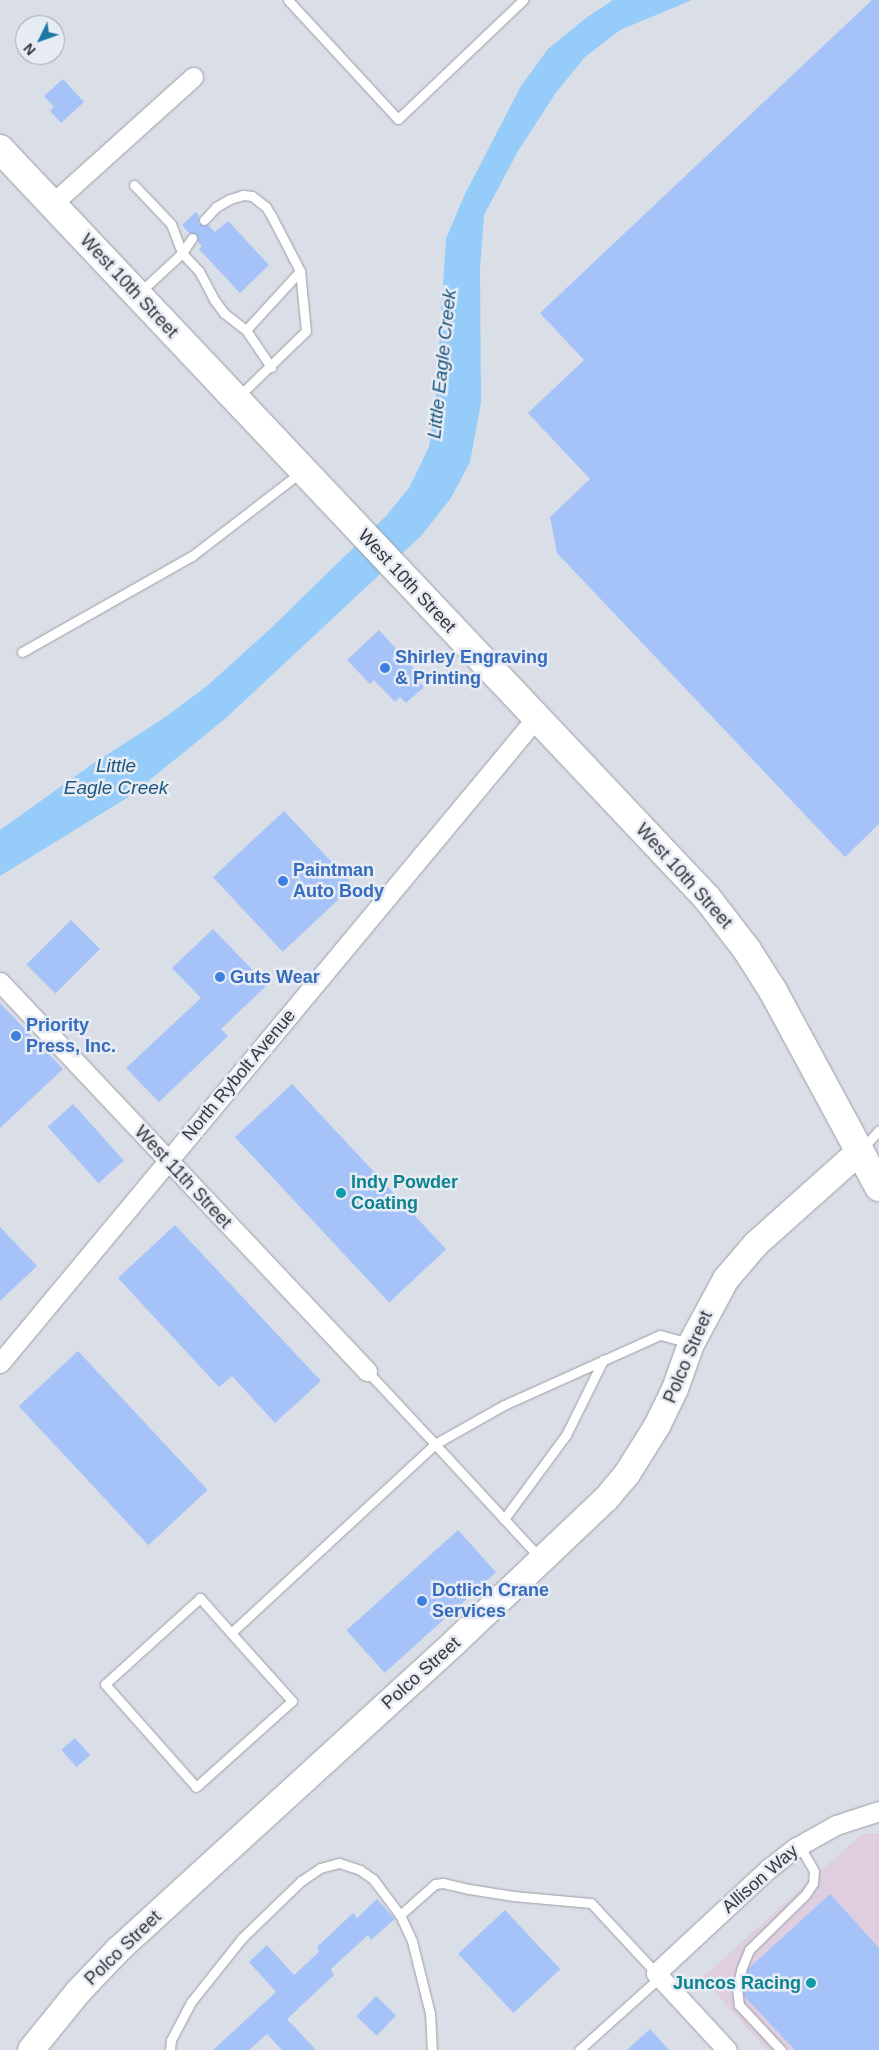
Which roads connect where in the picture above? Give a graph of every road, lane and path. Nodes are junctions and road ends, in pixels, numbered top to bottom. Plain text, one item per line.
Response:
1 (288, 0) edge
2 (523, 0) edge
3 (193, 77) dead end
4 (0, 149) edge
5 (134, 185) dead end
6 (52, 204) junction
7 (204, 220) dead end
8 (192, 238) dead end
9 (182, 253) junction
10 (300, 271) junction
11 (137, 295) junction
12 (246, 330) junction
13 (271, 367) junction
14 (236, 399) junction
15 (303, 471) junction
16 (22, 652) dead end
17 (536, 718) junction
18 (0, 982) edge
19 (879, 1130) edge
20 (860, 1151) junction
21 (168, 1160) junction
22 (879, 1186) edge
23 (691, 1344) junction
24 (603, 1360) junction
25 (0, 1363) edge
26 (368, 1371) joint
27 (435, 1444) junction
28 (504, 1519) junction
29 (543, 1561) junction
30 (231, 1633) junction
31 (879, 1811) edge
32 (799, 1845) junction
33 (400, 1915) junction
34 (658, 1975) junction
35 (31, 2050) edge
36 (170, 2050) edge
37 (432, 2050) edge
38 (579, 2050) edge
39 (727, 2050) edge
40 (781, 2050) edge

1 - 2 lane
3 - 6 street
4 - 6 main road, West 10th Street
5 - 9 lane
6 - 11 main road, West 10th Street
7 - 10 lane
8 - 9 lane
9 - 11 lane
9 - 12 lane
10 - 12 lane
10 - 13 lane
11 - 14 main road, West 10th Street
12 - 13 lane
13 - 14 lane
14 - 15 main road, West 10th Street
15 - 16 lane
15 - 17 main road, West 10th Street
17 - 20 main road, West 10th Street
17 - 21 street, North Rybolt Avenue
18 - 21 street, West 11th Street
19 - 20 lane
20 - 22 main road, West 10th Street
20 - 23 street, Polco Street
21 - 25 street, North Rybolt Avenue
21 - 26 street, West 11th Street
23 - 24 lane
23 - 29 street, Polco Street
24 - 27 lane
24 - 28 lane
26 - 27 lane
27 - 28 lane
27 - 30 lane
28 - 29 lane
29 - 35 street, Polco Street
30 - 30 lane
31 - 32 street, Allison Way
32 - 34 street, Allison Way
32 - 40 lane
33 - 34 lane
33 - 36 lane
33 - 37 lane
34 - 38 lane
34 - 39 street

